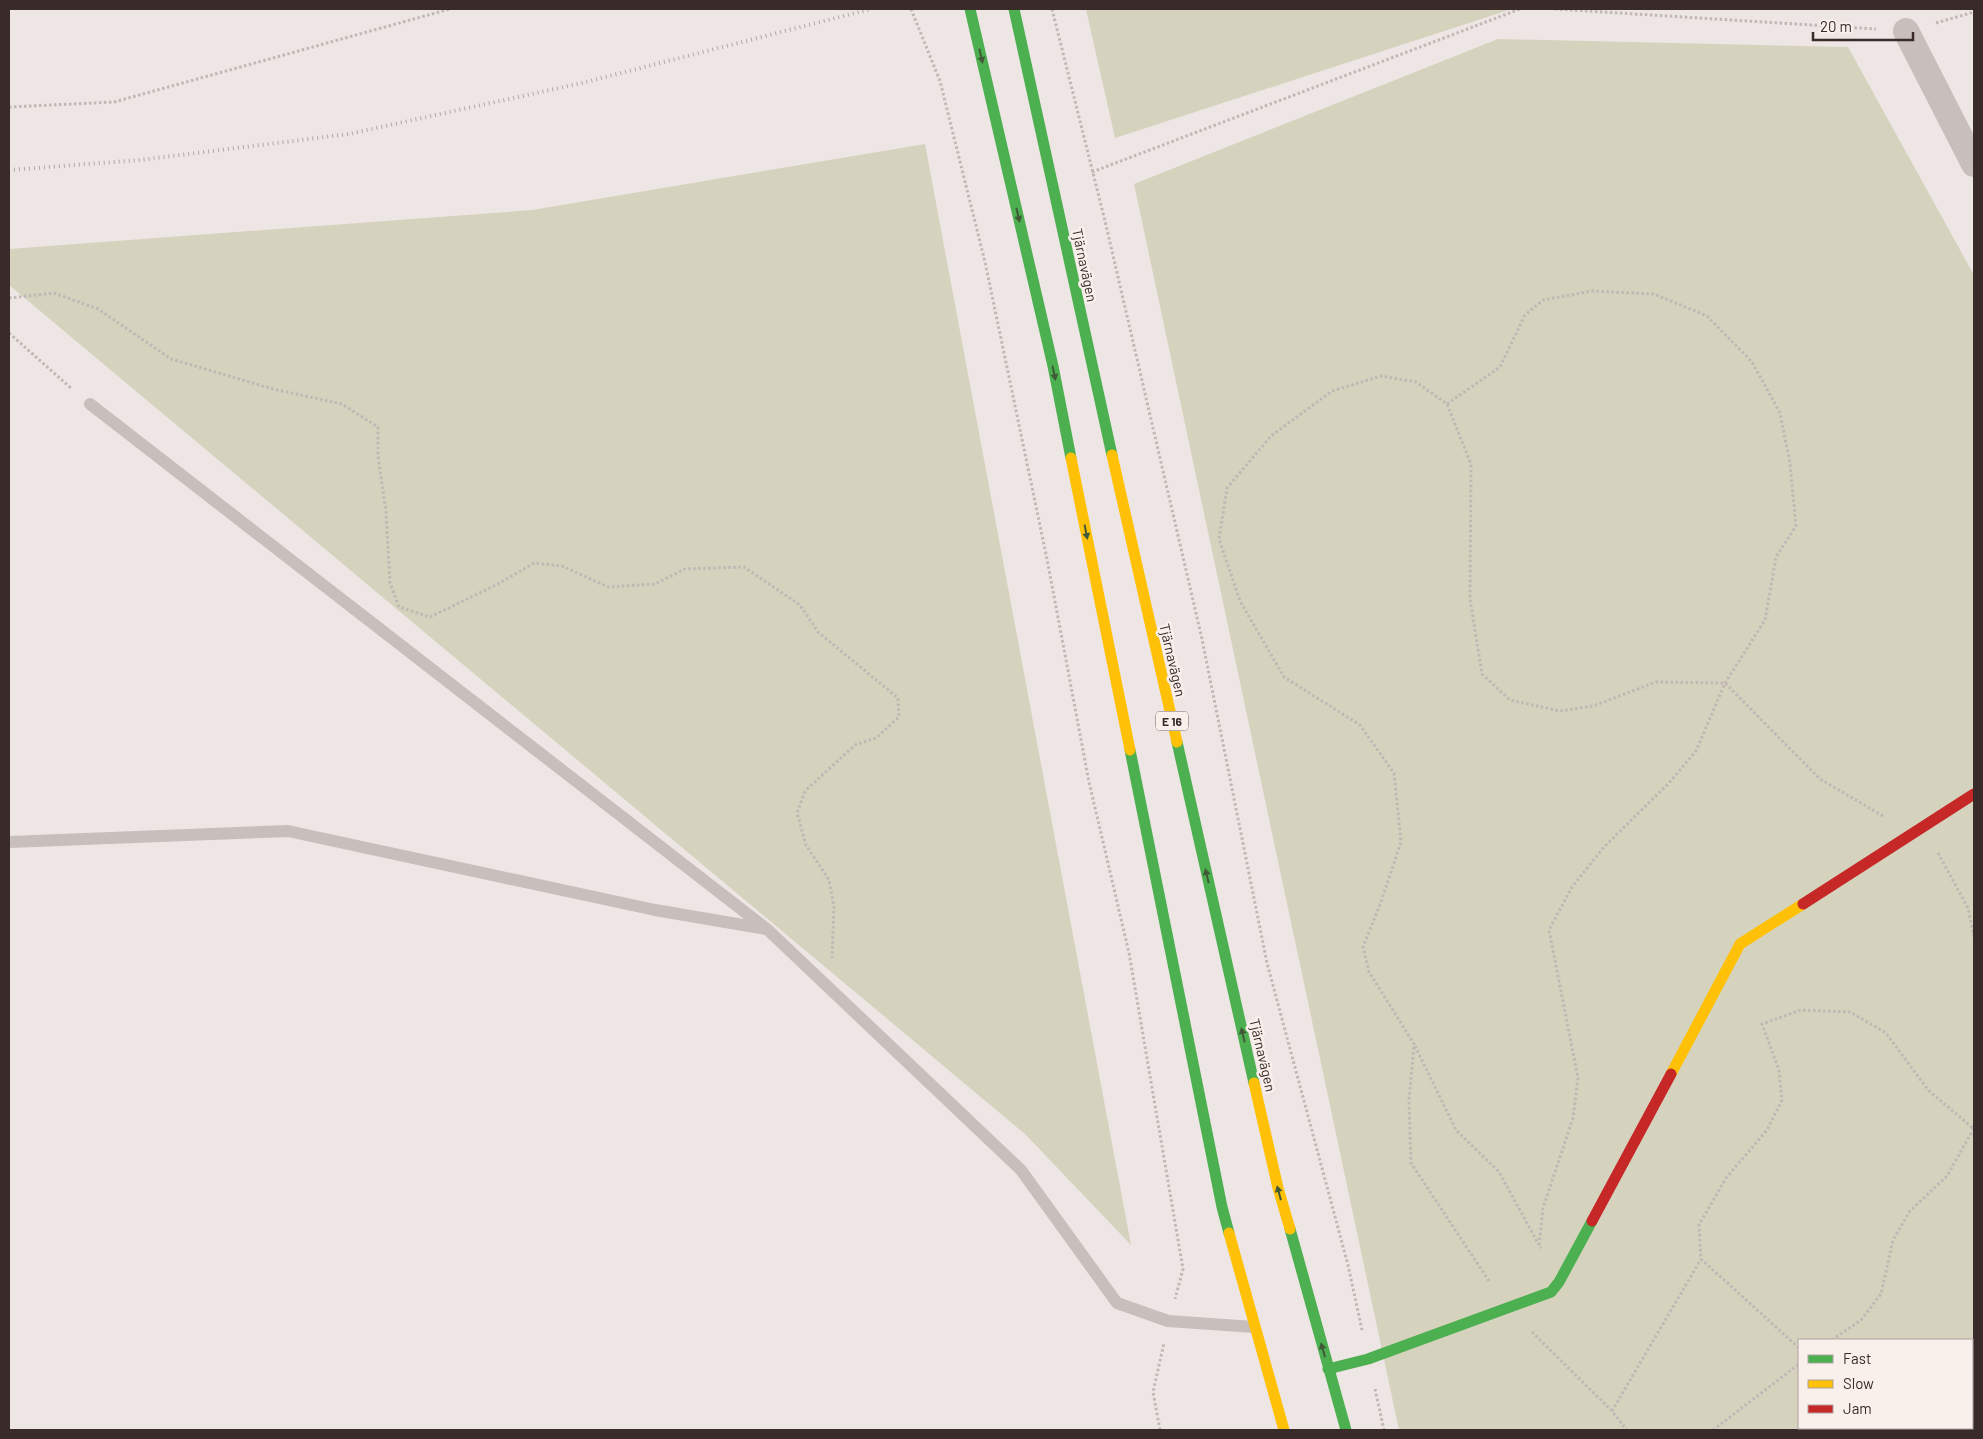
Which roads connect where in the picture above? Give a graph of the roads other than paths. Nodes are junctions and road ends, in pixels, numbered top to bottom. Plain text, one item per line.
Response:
1 (970, 9) edge
2 (1014, 9) edge
3 (1906, 31) road end
4 (1974, 164) edge
5 (90, 404) road end
6 (1974, 794) edge
7 (9, 842) edge
8 (768, 930) junction
9 (1254, 1327) junction
10 (1328, 1369) junction
11 (1284, 1430) edge
12 (1346, 1430) edge

1 -> 9 main road
10 -> 2 main road, Tjärnavägen / E 16
3 - 4 street
5 - 8 lane
6 - 10 main road
7 - 8 lane
8 - 9 lane
9 - 11 main road
10 - 12 main road, Tjärnavägen / E 16

